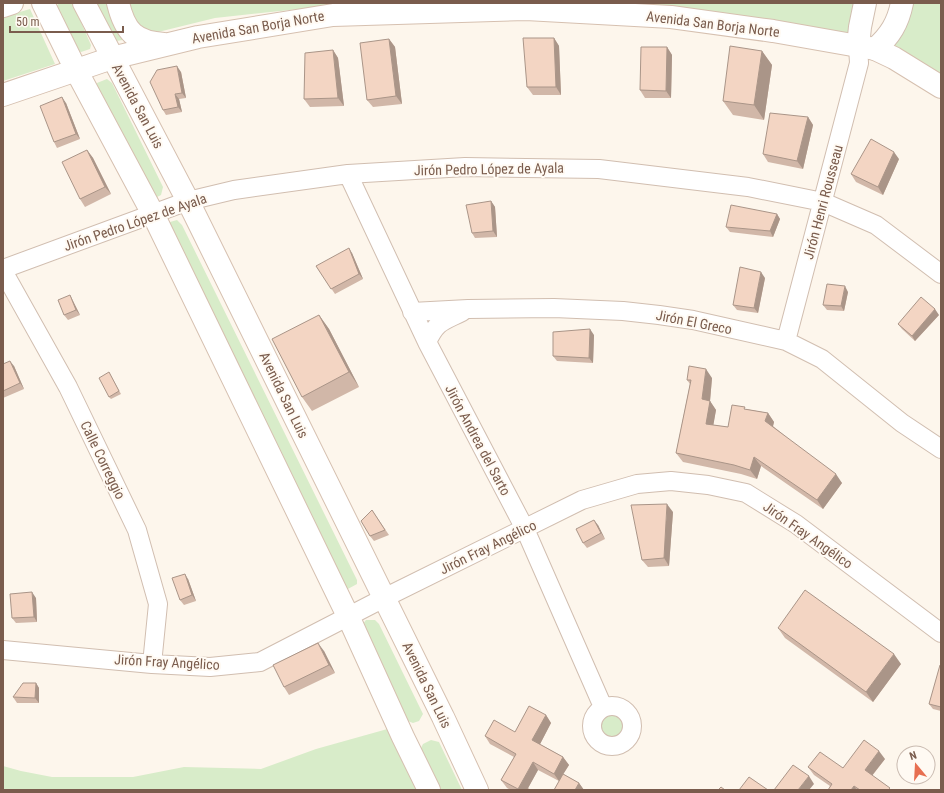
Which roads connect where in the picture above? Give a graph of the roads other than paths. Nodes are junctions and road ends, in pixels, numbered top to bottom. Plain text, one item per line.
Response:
1 (12, 3) edge
2 (43, 3) edge
3 (84, 3) edge
4 (118, 3) edge
5 (865, 3) edge
6 (902, 3) edge
7 (3, 6) edge
8 (168, 44) junction
9 (864, 53) junction
10 (112, 58) junction
11 (76, 70) junction
12 (941, 87) edge
13 (3, 95) edge
14 (348, 174) junction
15 (188, 201) junction
16 (823, 202) junction
17 (153, 214) junction
18 (3, 270) edge
19 (941, 274) edge
20 (468, 309) junction
21 (412, 312) junction
22 (786, 341) junction
23 (427, 342) junction
24 (941, 448) edge
25 (524, 529) junction
26 (384, 598) junction
27 (348, 616) junction
28 (941, 633) edge
29 (3, 650) edge
30 (152, 664) junction
31 (603, 707) dead end
32 (429, 790) edge
33 (477, 790) edge

1 - 7 main road
2 - 11 main road
3 - 10 main road, Avenida San Luis
4 - 8 main road
5 - 9 main road, Jirón Henri Rousseau
6 - 9 main road
8 - 9 main road, Avenida San Borja Norte
8 - 10 main road, Avenida San Borja Norte
9 - 12 main road, Avenida San Borja Norte
9 - 16 street, Jirón Henri Rousseau
10 - 11 main road, Avenida San Borja Norte
10 - 15 main road, Avenida San Luis
11 - 13 main road, Avenida San Borja Norte
11 - 17 main road
14 - 15 street, Jirón Pedro López de Ayala
14 - 16 street, Jirón Pedro López de Ayala
14 - 21 street, Jirón Andrea del Sarto
15 - 17 street, Jirón Pedro López de Ayala
15 - 26 main road, Avenida San Luis
16 - 19 street, Jirón Pedro López de Ayala
16 - 22 street, Jirón Henri Rousseau
17 - 18 street, Jirón Pedro López de Ayala
17 - 27 main road
18 - 30 street, Calle Correggio
20 - 21 street, Jirón El Greco
20 - 22 street, Jirón El Greco
20 - 23 street
21 - 23 street, Jirón Andrea del Sarto
22 - 24 street, Jirón El Greco
23 - 25 street, Jirón Andrea del Sarto
25 - 26 street, Jirón Fray Angélico
25 - 28 street, Jirón Fray Angélico
25 - 31 street, Jirón Andrea del Sarto
26 - 27 street, Jirón Fray Angélico
26 - 33 main road, Avenida San Luis
27 - 30 street, Jirón Fray Angélico
27 - 32 main road
29 - 30 street, Jirón Fray Angélico

